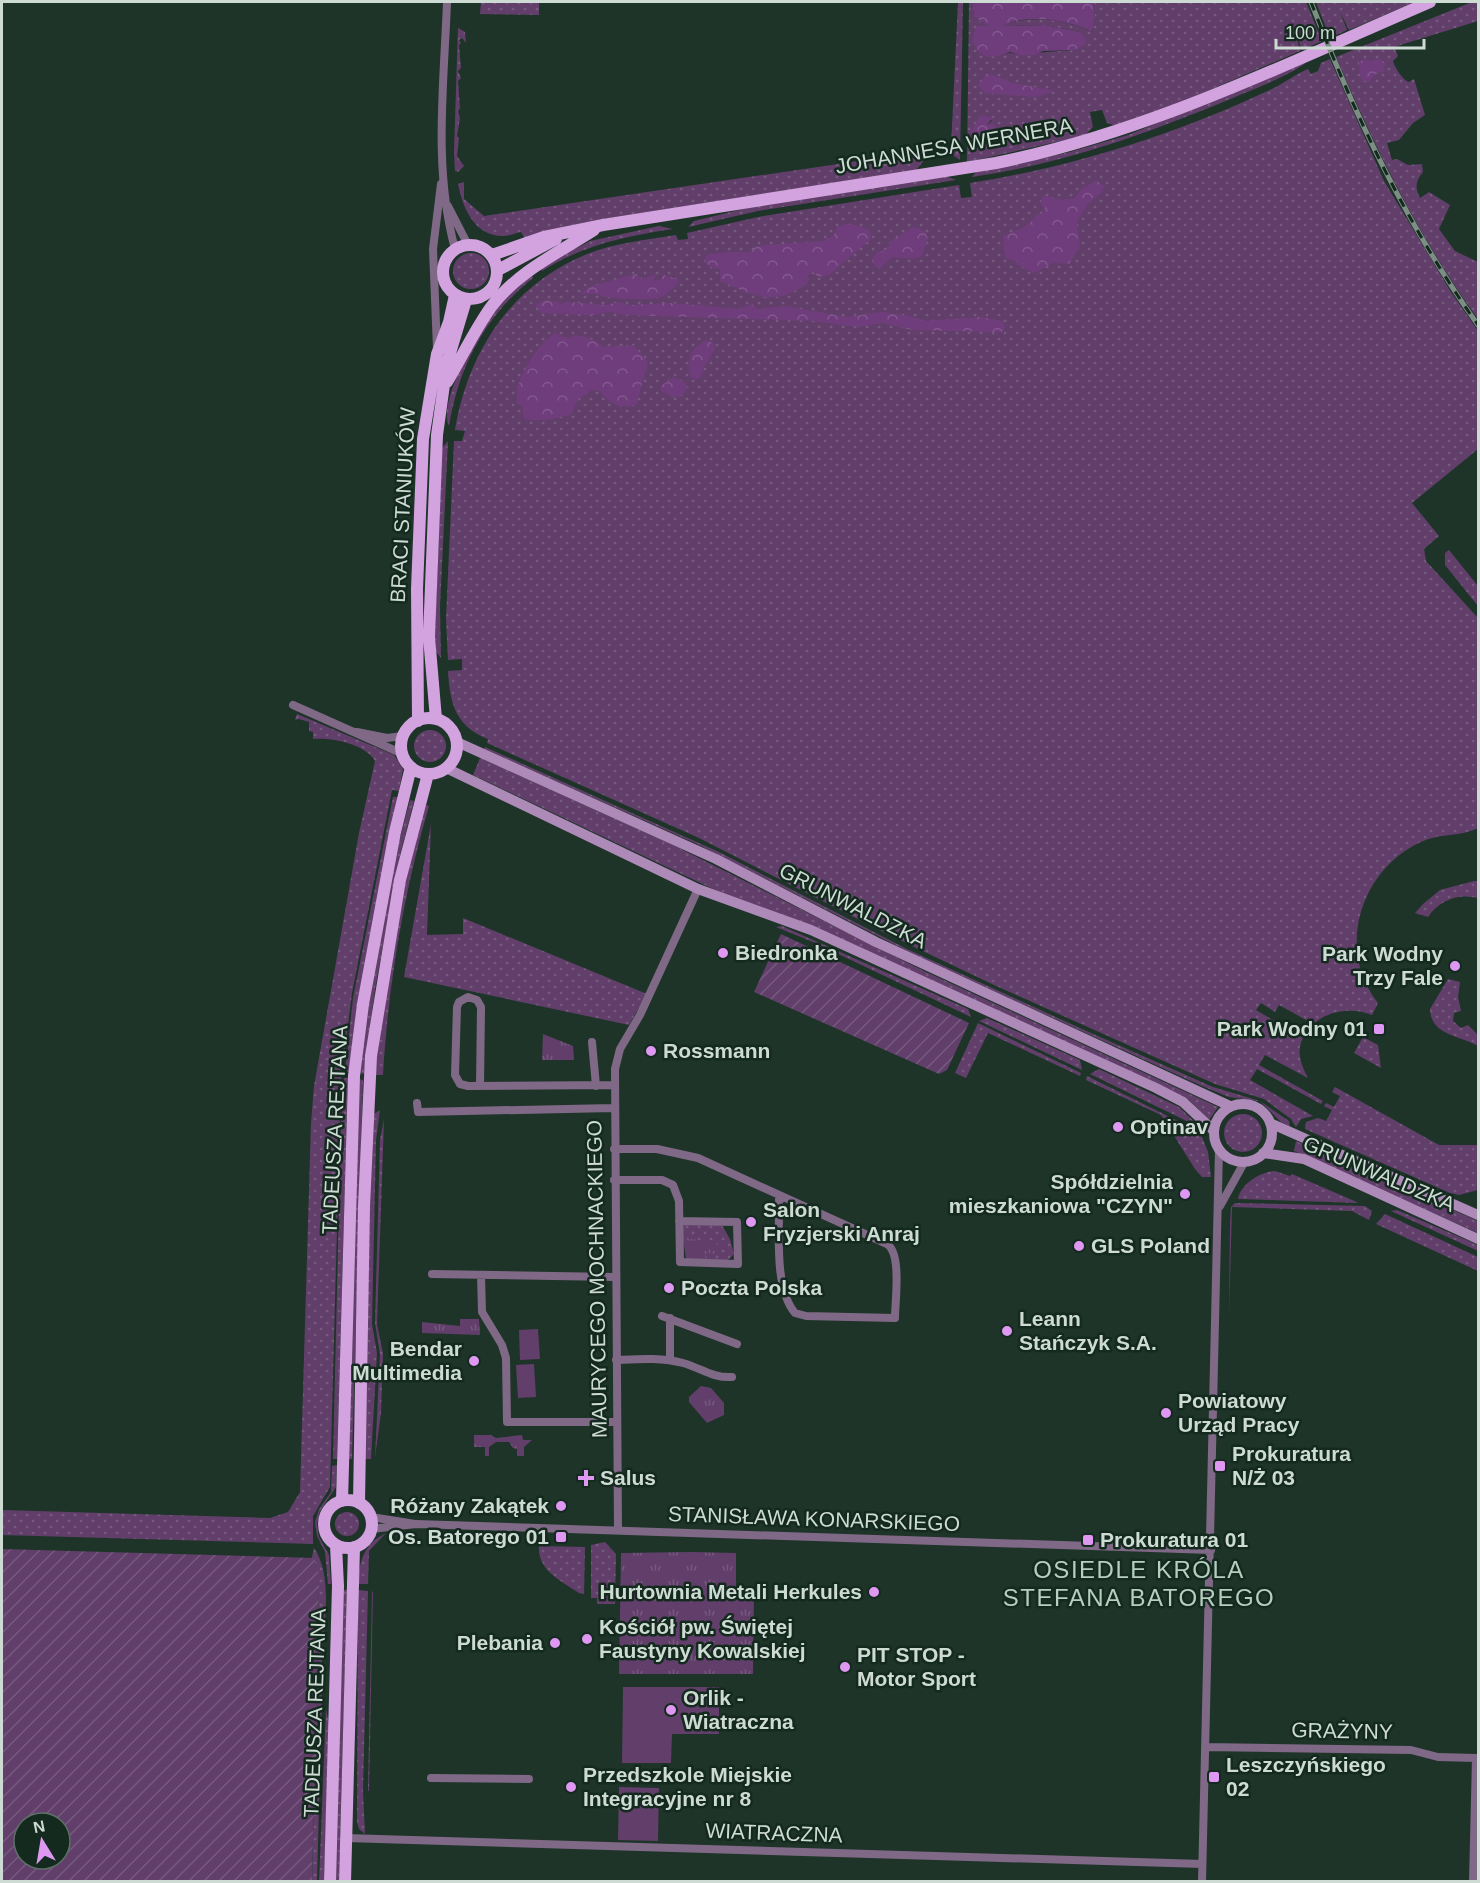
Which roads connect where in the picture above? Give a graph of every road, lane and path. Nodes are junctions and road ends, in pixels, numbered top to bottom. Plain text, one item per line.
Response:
1 (447, 2) edge
2 (1430, 2) edge
3 (442, 177) junction
4 (448, 206) junction
5 (603, 225) junction
6 (568, 233) junction
7 (468, 245) junction
8 (455, 249) junction
9 (492, 255) junction
10 (498, 270) junction
11 (460, 298) junction
12 (437, 354) junction
13 (446, 384) junction
14 (292, 705) dead end
15 (436, 719) junction
16 (418, 721) junction
17 (345, 730) junction
18 (403, 736) junction
19 (457, 742) junction
20 (403, 754) junction
21 (411, 767) junction
22 (446, 768) junction
23 (428, 774) junction
24 (698, 888) junction
25 (592, 1042) dead end
26 (614, 1085) junction
27 (480, 1086) junction
28 (596, 1086) junction
29 (417, 1103) dead end
30 (613, 1104) junction
31 (1230, 1106) junction
32 (1270, 1123) junction
33 (1214, 1131) junction
34 (614, 1149) junction
35 (1219, 1149) junction
36 (1263, 1153) junction
37 (1245, 1161) junction
38 (614, 1180) junction
39 (779, 1195) junction
40 (1218, 1210) junction
41 (1479, 1215) edge
42 (679, 1221) junction
43 (1479, 1239) edge
44 (432, 1274) dead end
45 (482, 1275) junction
46 (615, 1277) junction
47 (737, 1344) dead end
48 (616, 1359) junction
49 (670, 1360) junction
50 (732, 1377) dead end
51 (616, 1422) junction
52 (342, 1501) junction
53 (359, 1503) junction
54 (371, 1523) junction
55 (417, 1524) junction
56 (618, 1530) junction
57 (336, 1545) junction
58 (354, 1547) junction
59 (1211, 1550) junction
60 (1205, 1747) junction
61 (431, 1778) dead end
62 (529, 1779) dead end
63 (1477, 1811) edge
64 (346, 1838) junction
65 (1202, 1864) junction
66 (330, 1881) edge
67 (345, 1881) edge
68 (1202, 1881) edge
69 (1473, 1881) edge

1 - 3 street
2 - 5 main road, JOHANNESA WERNERA
3 - 4 street
3 - 12 street
4 - 7 street
4 - 8 street
5 - 6 main road, JOHANNESA WERNERA
5 - 13 main road
6 - 9 main road, JOHANNESA WERNERA
6 - 10 main road, JOHANNESA WERNERA
7 - 8 main road
7 - 9 main road
8 - 11 main road
9 - 10 main road
10 - 11 main road
11 - 12 main road, BRACI STANIUKÓW
11 - 13 main road, BRACI STANIUKÓW
12 - 16 main road, BRACI STANIUKÓW
13 - 15 main road, BRACI STANIUKÓW
14 - 17 street
15 - 16 main road
15 - 19 main road
16 - 18 main road
17 - 18 street
17 - 20 street
18 - 20 main road
19 - 22 main road
19 - 31 street, GRUNWALDZKA
20 - 21 main road
21 - 23 main road
21 - 52 main road, TADEUSZA REJTANA
22 - 23 main road
22 - 24 street, GRUNWALDZKA
23 - 53 main road, TADEUSZA REJTANA
24 - 26 street, MAURYCEGO MOCHNACKIEGO
24 - 33 street, GRUNWALDZKA
25 - 28 street
26 - 28 street
26 - 30 street, MAURYCEGO MOCHNACKIEGO
27 - 27 street
27 - 28 street
29 - 30 street
30 - 34 street, MAURYCEGO MOCHNACKIEGO
31 - 32 street
31 - 33 street
32 - 36 street
32 - 41 street, GRUNWALDZKA
33 - 35 street
34 - 38 street, MAURYCEGO MOCHNACKIEGO
34 - 39 street
35 - 37 street
35 - 40 street
36 - 37 street
36 - 43 street, GRUNWALDZKA
37 - 40 street
38 - 42 street
38 - 46 street, MAURYCEGO MOCHNACKIEGO
39 - 39 street
40 - 59 street
42 - 42 street
44 - 45 street
45 - 46 street
45 - 51 street
46 - 48 street, MAURYCEGO MOCHNACKIEGO
47 - 49 street
48 - 49 street
48 - 51 street, MAURYCEGO MOCHNACKIEGO
49 - 50 street
51 - 56 street, MAURYCEGO MOCHNACKIEGO
52 - 53 main road
52 - 57 main road
53 - 54 main road
54 - 55 street, STANISŁAWA KONARSKIEGO
54 - 55 street, STANISŁAWA KONARSKIEGO
54 - 58 main road
55 - 56 street, STANISŁAWA KONARSKIEGO
56 - 59 street, STANISŁAWA KONARSKIEGO
57 - 58 main road
57 - 66 main road, TADEUSZA REJTANA
58 - 64 main road, TADEUSZA REJTANA
59 - 60 street
60 - 63 street, GRAŻYNY
60 - 65 street
61 - 62 street
63 - 69 street
64 - 65 street, WIATRACZNA
64 - 67 main road, TADEUSZA REJTANA
65 - 68 street

